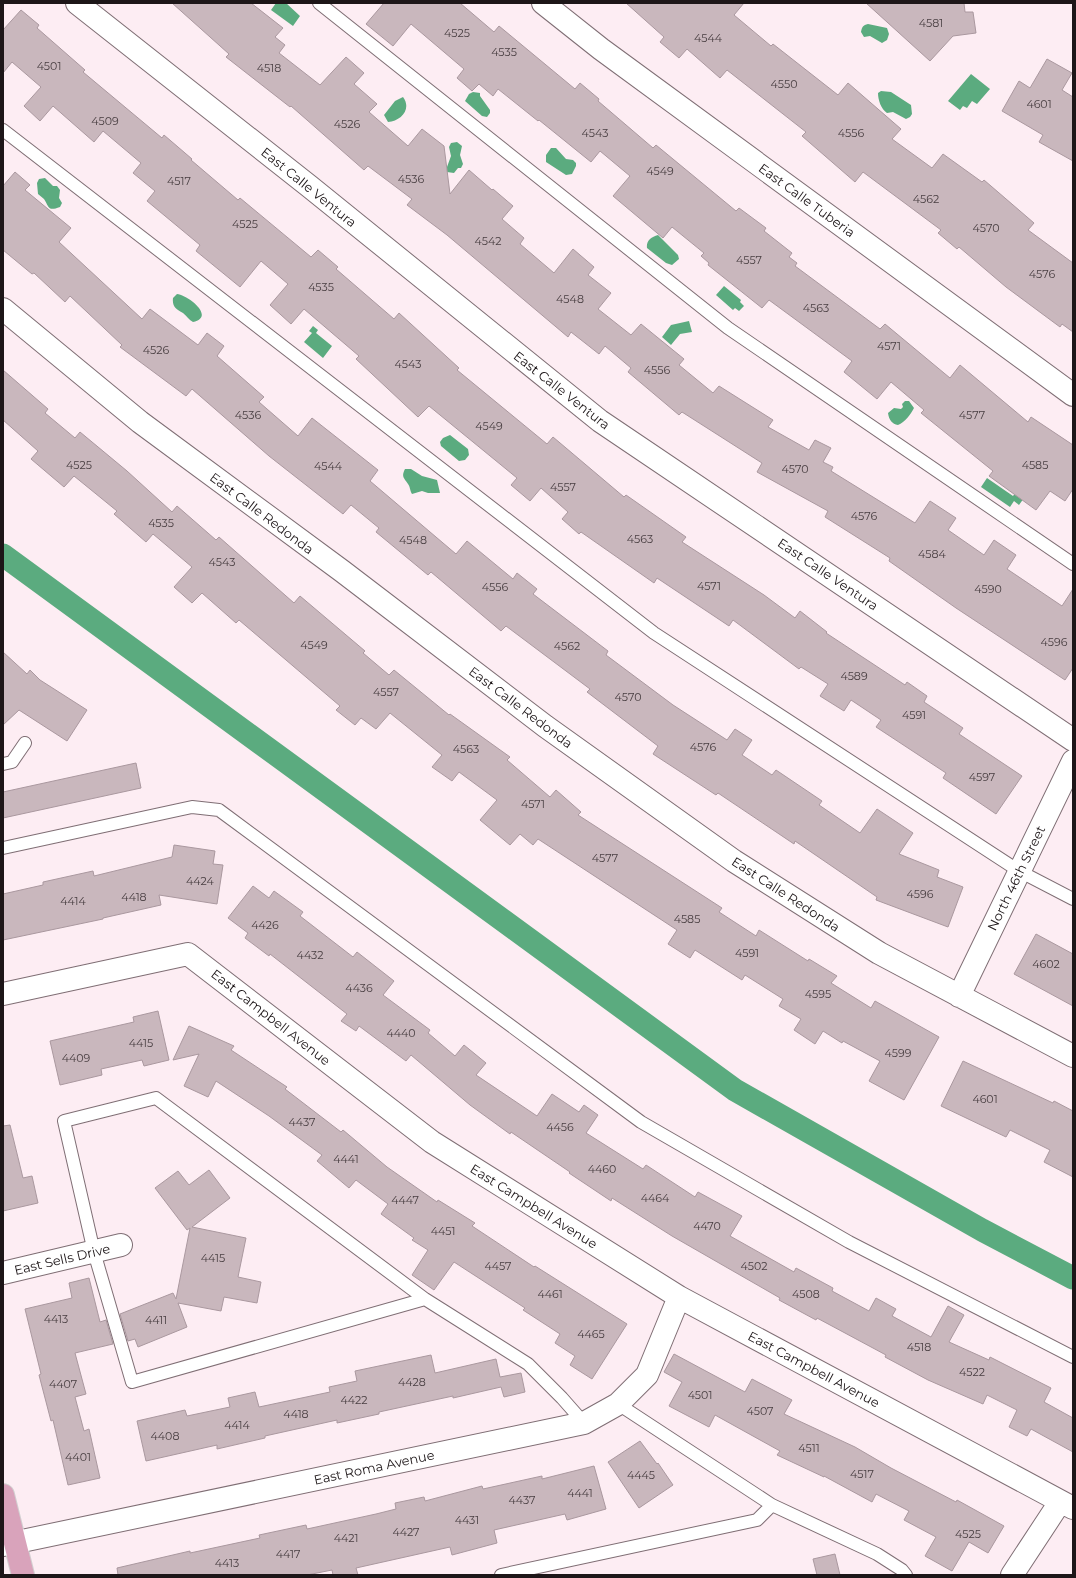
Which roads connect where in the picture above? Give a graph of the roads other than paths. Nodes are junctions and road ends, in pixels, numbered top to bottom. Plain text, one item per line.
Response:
1 (77, 3) edge
2 (319, 3) edge
3 (543, 3) edge
4 (3, 130) edge
5 (3, 309) edge
6 (1073, 395) edge
7 (1073, 564) edge
8 (1073, 740) edge
9 (25, 743) dead end
10 (1073, 761) edge
11 (3, 764) edge
12 (3, 848) edge
13 (1019, 871) junction
14 (1073, 899) edge
15 (3, 994) edge
16 (959, 996) junction
17 (1073, 1056) edge
18 (122, 1245) dead end
19 (94, 1252) junction
20 (3, 1273) edge
21 (679, 1297) junction
22 (425, 1299) junction
23 (1073, 1357) edge
24 (618, 1404) junction
25 (584, 1423) junction
26 (3, 1494) edge
27 (772, 1505) junction
28 (1067, 1505) edge
29 (9, 1544) edge
30 (23, 1575) edge
31 (501, 1575) edge
32 (906, 1575) edge
33 (1012, 1575) edge

1 - 8 street, East Calle Ventura
2 - 7 lane
3 - 6 street, East Calle Tuberia
4 - 13 lane
5 - 16 street, East Calle Redonda
9 - 11 lane
10 - 13 street, North 46th Street
12 - 23 lane
13 - 14 lane
13 - 16 street, North 46th Street
15 - 21 street, East Campbell Avenue
16 - 17 street, East Calle Redonda
18 - 19 street, East Sells Drive
19 - 20 street, East Sells Drive
19 - 22 lane
19 - 22 lane
21 - 24 street, East Roma Avenue
21 - 28 street, East Campbell Avenue
22 - 25 lane
24 - 25 street, East Roma Avenue
24 - 27 lane
25 - 29 street, East Roma Avenue
26 - 29 main road
27 - 31 lane
27 - 32 lane
28 - 33 street
29 - 30 main road

